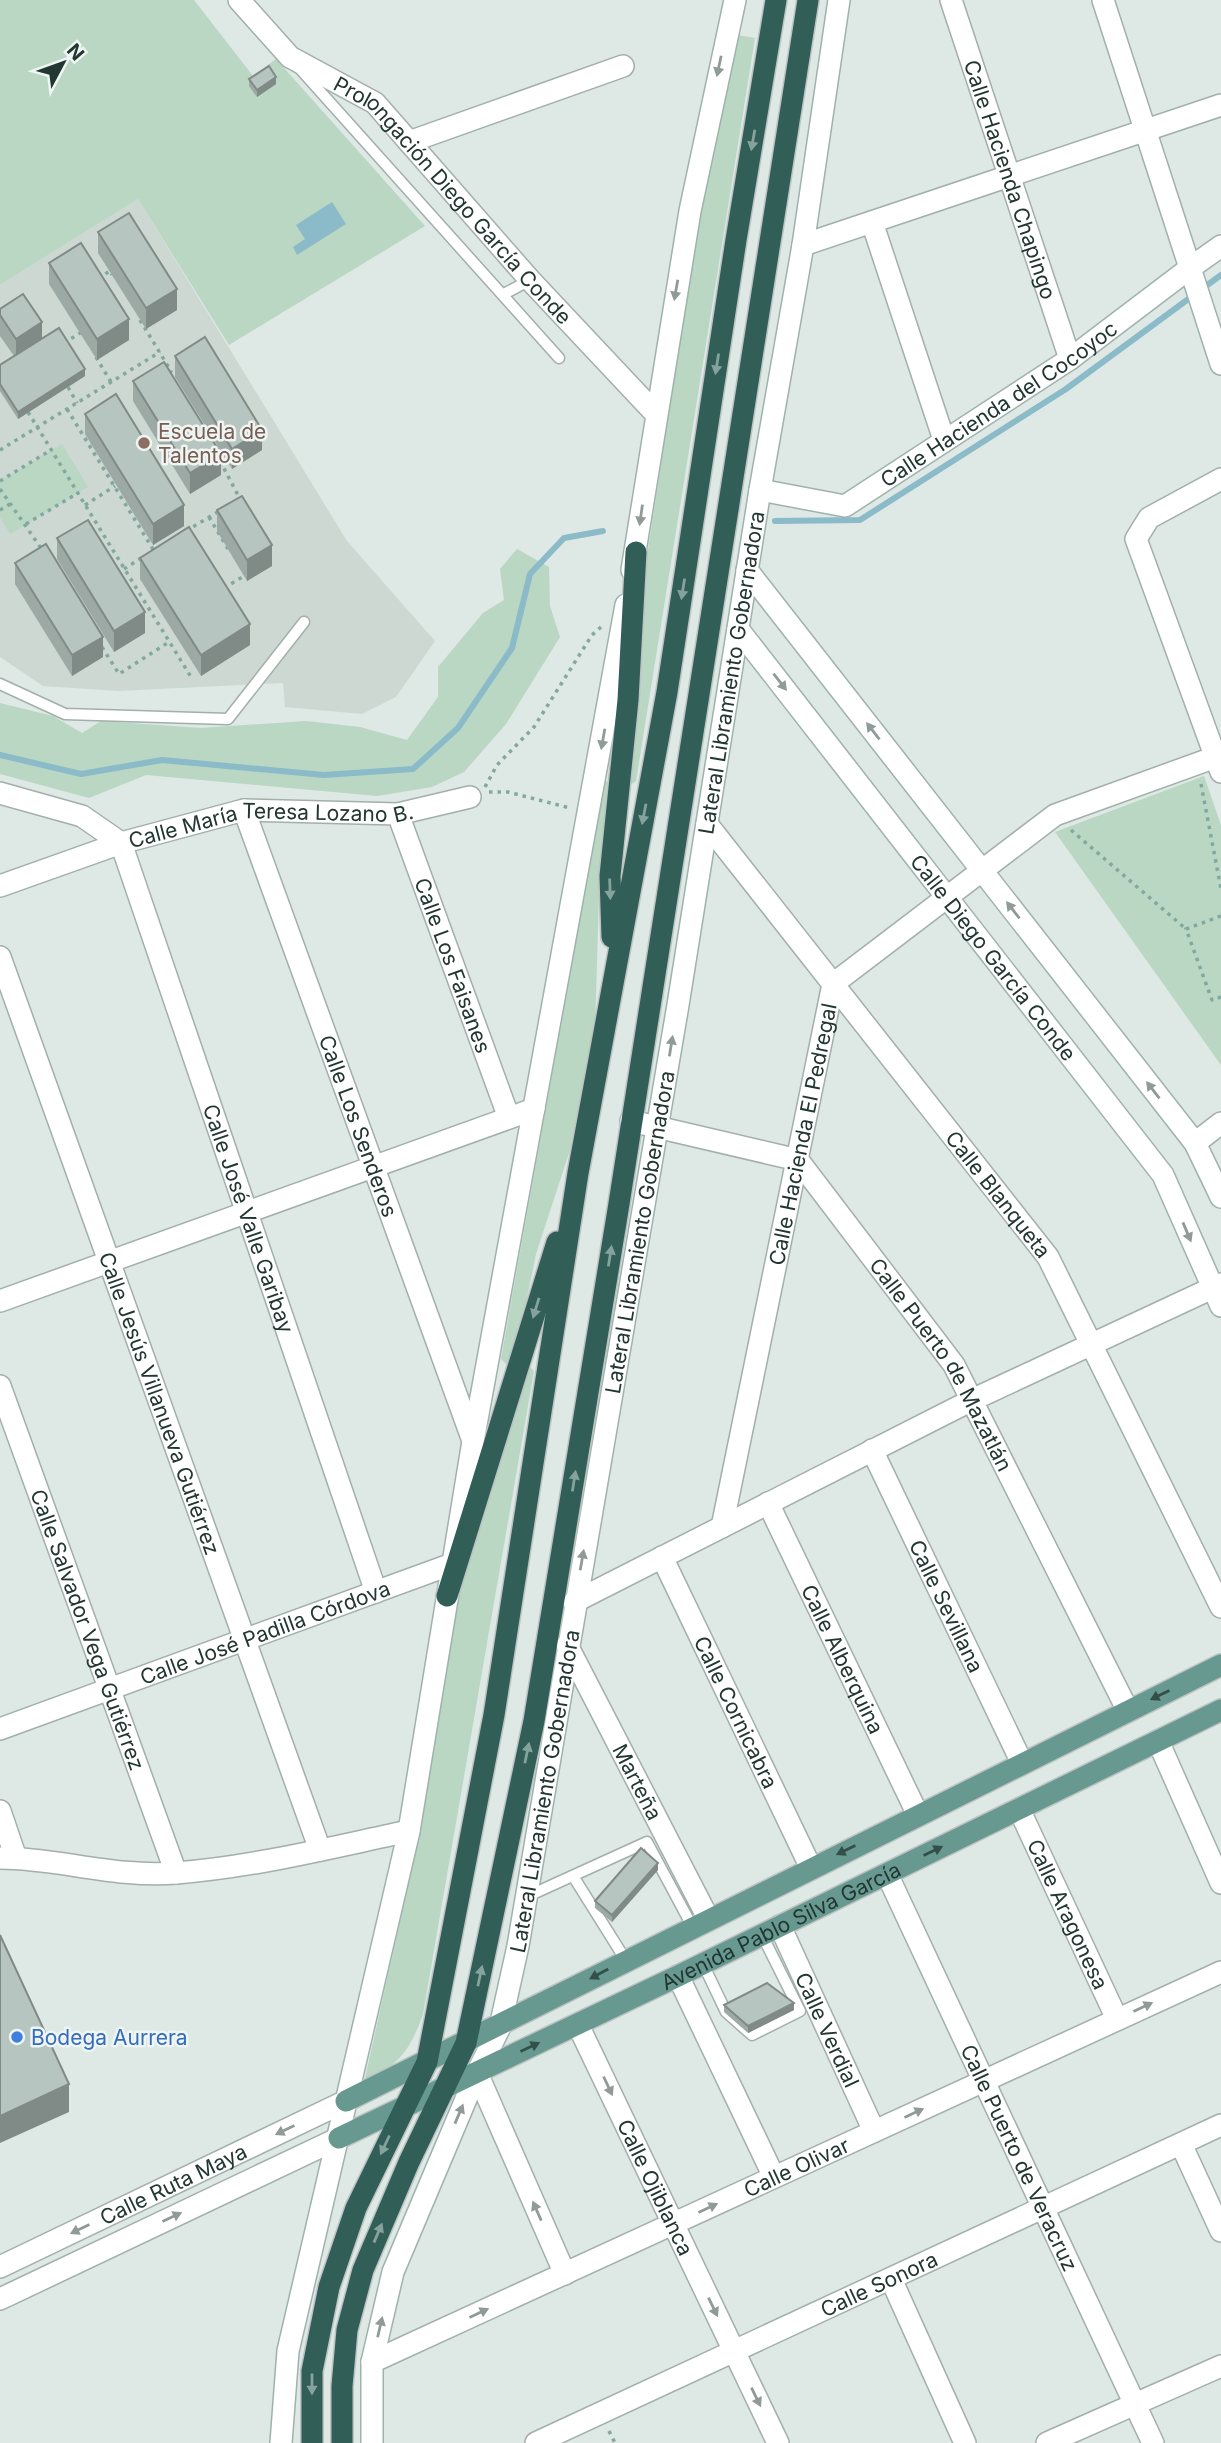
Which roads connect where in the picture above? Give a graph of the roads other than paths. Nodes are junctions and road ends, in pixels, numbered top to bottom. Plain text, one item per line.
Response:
1 (239, 0) edge
2 (735, 0) edge
3 (776, 0) edge
4 (808, 0) edge
5 (839, 0) edge
6 (951, 0) edge
7 (1103, 0) edge
8 (290, 57) junction
9 (623, 66) dead end
10 (1221, 105) edge
11 (1145, 130) junction
12 (409, 142) junction
13 (1008, 176) junction
14 (872, 222) junction
15 (803, 246) junction
16 (1221, 246) edge
17 (1192, 276) junction
18 (530, 279) junction
19 (504, 295) junction
20 (559, 358) dead end
21 (1070, 359) junction
22 (1221, 364) edge
23 (655, 413) junction
24 (944, 440) junction
25 (1221, 479) edge
26 (760, 490) junction
27 (636, 552) junction
28 (747, 570) junction
29 (304, 622) dead end
30 (738, 629) junction
31 (0, 684) edge
32 (1214, 762) edge
33 (0, 793) edge
34 (470, 797) dead end
35 (244, 810) junction
36 (398, 814) junction
37 (707, 824) junction
38 (121, 843) junction
39 (981, 870) junction
40 (0, 886) edge
41 (947, 897) junction
42 (0, 957) edge
43 (833, 984) junction
44 (613, 987) junction
45 (534, 1109) junction
46 (509, 1118) junction
47 (631, 1121) junction
48 (1221, 1124) edge
49 (658, 1126) junction
50 (1195, 1143) junction
51 (798, 1160) junction
52 (373, 1167) junction
53 (578, 1173) junction
54 (1221, 1197) edge
55 (246, 1212) junction
56 (109, 1261) junction
57 (1218, 1292) edge
58 (0, 1301) edge
59 (1091, 1344) junction
60 (0, 1386) edge
61 (972, 1399) junction
62 (473, 1441) junction
63 (872, 1450) junction
64 (768, 1503) junction
65 (722, 1527) junction
66 (662, 1557) junction
67 (452, 1564) junction
68 (376, 1592) junction
69 (447, 1596) junction
70 (575, 1602) junction
71 (1221, 1607) edge
72 (245, 1640) junction
73 (567, 1645) junction
74 (1221, 1665) edge
75 (109, 1690) junction
76 (1221, 1710) edge
77 (1128, 1711) junction
78 (0, 1730) edge
79 (1158, 1741) junction
80 (1022, 1763) junction
81 (1019, 1809) junction
82 (0, 1811) edge
83 (918, 1815) junction
84 (409, 1831) junction
85 (320, 1850) junction
86 (8, 1858) edge
87 (811, 1868) junction
88 (176, 1873) junction
89 (887, 1874) junction
90 (573, 1876) junction
91 (1221, 1883) edge
92 (526, 1897) junction
93 (700, 1922) junction
94 (771, 1931) junction
95 (625, 1959) junction
96 (703, 1964) junction
97 (1221, 1972) edge
98 (678, 1976) junction
99 (1117, 2020) junction
100 (578, 2025) junction
101 (500, 2027) junction
102 (466, 2043) junction
103 (427, 2062) junction
104 (477, 2073) junction
105 (984, 2081) junction
106 (446, 2087) junction
107 (346, 2101) junction
108 (402, 2108) junction
109 (1221, 2125) edge
110 (874, 2131) junction
111 (339, 2138) junction
112 (1181, 2144) junction
113 (774, 2177) junction
114 (1043, 2208) junction
115 (673, 2224) junction
116 (1221, 2231) edge
117 (0, 2267) edge
118 (565, 2274) junction
119 (891, 2278) junction
120 (0, 2299) edge
121 (734, 2351) junction
122 (372, 2362) junction
123 (1221, 2366) edge
124 (1135, 2404) junction
125 (281, 2443) edge
126 (312, 2443) edge
127 (342, 2443) edge
128 (372, 2443) edge
129 (536, 2443) edge
130 (779, 2443) edge
131 (965, 2443) edge
132 (1047, 2443) edge
133 (1153, 2443) edge

1 - 8 street, Prolongación Diego García Conde
2 -> 23 street
3 -> 44 highway
4 - 47 highway
5 - 15 street, Lateral Libramiento Gobernadora
6 - 13 street, Calle Hacienda Chapingo
7 - 11 street
8 - 12 street, Prolongación Diego García Conde
8 - 19 lane
9 - 12 street
10 - 11 street
11 - 13 street
11 - 17 street
12 - 18 street, Prolongación Diego García Conde
13 - 14 street
13 - 21 street, Calle Hacienda Chapingo
14 - 15 street
14 - 24 street
15 - 26 street, Lateral Libramiento Gobernadora
16 - 17 street, Calle Hacienda del Cocoyoc
17 - 21 street, Calle Hacienda del Cocoyoc
17 - 22 street
18 - 19 lane
18 - 23 street, Prolongación Diego García Conde
19 - 20 lane
21 - 24 street, Calle Hacienda del Cocoyoc
23 -> 27 street
24 - 26 street, Calle Hacienda del Cocoyoc
25 - 32 street
26 - 28 street, Lateral Libramiento Gobernadora
27 -> 44 highway
27 -> 45 street
28 - 30 street, Lateral Libramiento Gobernadora
39 -> 28 street
29 - 31 lane
30 - 37 street, Lateral Libramiento Gobernadora
30 -> 41 street, Calle Diego García Conde
32 - 39 street, Calle Hacienda El Pedregal
33 - 38 street, Calle María Teresa Lozano B.
34 - 36 street, Calle María Teresa Lozano B.
35 - 36 street, Calle María Teresa Lozano B.
35 - 38 street, Calle María Teresa Lozano B.
35 - 52 street, Calle Los Senderos
36 - 46 street, Calle Los Faisanes
37 - 43 street, Calle Blanqueta
49 -> 37 street, Lateral Libramiento Gobernadora
38 - 40 street
38 - 55 street, Calle José Valle Garibay
39 - 41 street, Calle Hacienda El Pedregal
50 -> 39 street
41 - 43 street, Calle Hacienda El Pedregal
41 -> 57 street, Calle Diego García Conde
42 - 56 street, Calle Jesús Villanueva Gutiérrez
43 - 51 street, Calle Hacienda El Pedregal
43 - 59 street, Calle Blanqueta
44 - 53 highway
45 - 46 street
45 - 62 street
46 - 52 street
47 - 49 street
102 -> 47 highway
48 - 50 street
49 - 51 street
70 -> 49 street, Lateral Libramiento Gobernadora
50 - 54 street
51 - 61 street, Calle Puerto de Mazatlán
51 - 65 street, Calle Hacienda El Pedregal
52 - 55 street
52 - 62 street, Calle Los Senderos
53 -> 69 highway
53 - 103 highway
55 - 56 street
55 - 68 street, Calle José Valle Garibay
56 - 58 street
56 - 72 street, Calle Jesús Villanueva Gutiérrez
57 - 59 street
59 - 61 street
59 - 71 street, Calle Blanqueta
60 - 75 street, Calle Salvador Vega Gutiérrez
61 - 63 street
61 - 77 street, Calle Puerto de Mazatlán
62 - 67 street
63 - 64 street
63 - 80 street, Calle Sevillana
64 - 65 street
64 - 83 street, Calle Alberquina
65 - 66 street
66 - 70 street
66 - 87 street, Calle Cornicabra
67 - 68 street, Calle José Padilla Córdova
67 - 69 street
68 - 72 street, Calle José Padilla Córdova
69 - 84 street
70 - 73 street, Lateral Libramiento Gobernadora
72 - 75 street, Calle José Padilla Córdova
72 - 85 street, Calle Jesús Villanueva Gutiérrez
73 - 92 street, Lateral Libramiento Gobernadora
73 - 93 street, Marteña
74 -> 77 main road, Avenida Pablo Silva García
75 - 78 street, Calle José Padilla Córdova
75 - 88 street, Calle Salvador Vega Gutiérrez
76 - 79 main road, Avenida Pablo Silva García
77 - 80 main road, Avenida Pablo Silva García
79 - 81 main road, Avenida Pablo Silva García
79 - 91 street
80 - 83 main road, Avenida Pablo Silva García
89 -> 81 main road, Avenida Pablo Silva García
81 - 99 street, Calle Aragonesa
82 - 86 street
83 -> 87 main road, Avenida Pablo Silva García
84 - 85 street
84 - 107 street
85 - 88 street
86 - 88 street
87 - 93 main road, Avenida Pablo Silva García
89 - 94 main road, Avenida Pablo Silva García
89 - 105 street, Calle Puerto de Veracruz
90 - 92 lane
90 - 93 lane
90 - 95 lane
92 - 101 street, Lateral Libramiento Gobernadora
93 - 95 main road, Avenida Pablo Silva García
94 - 96 main road, Avenida Pablo Silva García
94 - 96 lane
94 - 110 street, Calle Verdial
95 -> 101 main road, Avenida Pablo Silva García
96 - 98 main road, Avenida Pablo Silva García
99 -> 97 street, Calle Olivar
98 - 100 main road, Avenida Pablo Silva García
98 - 113 street
99 - 105 street, Calle Olivar
104 -> 100 main road, Avenida Pablo Silva García
100 -> 115 street, Calle Ojiblanca
101 - 102 main road, Avenida Pablo Silva García
101 - 104 street, Lateral Libramiento Gobernadora
102 - 103 main road, Avenida Pablo Silva García
102 - 106 highway
103 - 107 main road, Avenida Pablo Silva García
103 - 108 highway
104 - 106 main road, Avenida Pablo Silva García
118 -> 104 street
122 -> 104 street, Lateral Libramiento Gobernadora
110 -> 105 street, Calle Olivar
105 - 114 street, Calle Puerto de Veracruz
106 - 108 main road, Avenida Pablo Silva García
127 -> 106 highway
107 - 111 street
107 -> 117 street, Calle Ruta Maya
108 - 111 main road, Avenida Pablo Silva García
108 -> 126 highway
109 - 112 street, Calle Sonora
110 - 113 street, Calle Olivar
120 -> 111 street, Calle Ruta Maya
111 - 125 street
112 - 114 street, Calle Sonora
112 - 116 street
115 -> 113 street, Calle Olivar
114 - 119 street, Calle Sonora
114 - 124 street, Calle Puerto de Veracruz
115 - 118 street, Calle Olivar
115 -> 121 street, Calle Ojiblanca
122 -> 118 street, Calle Olivar
119 - 121 street, Calle Sonora
119 - 131 street
121 - 129 street, Calle Sonora
121 -> 130 street, Calle Ojiblanca
122 - 128 street, Lateral Libramiento Gobernadora
123 - 124 street
124 - 132 street
124 - 133 street, Calle Puerto de Veracruz

